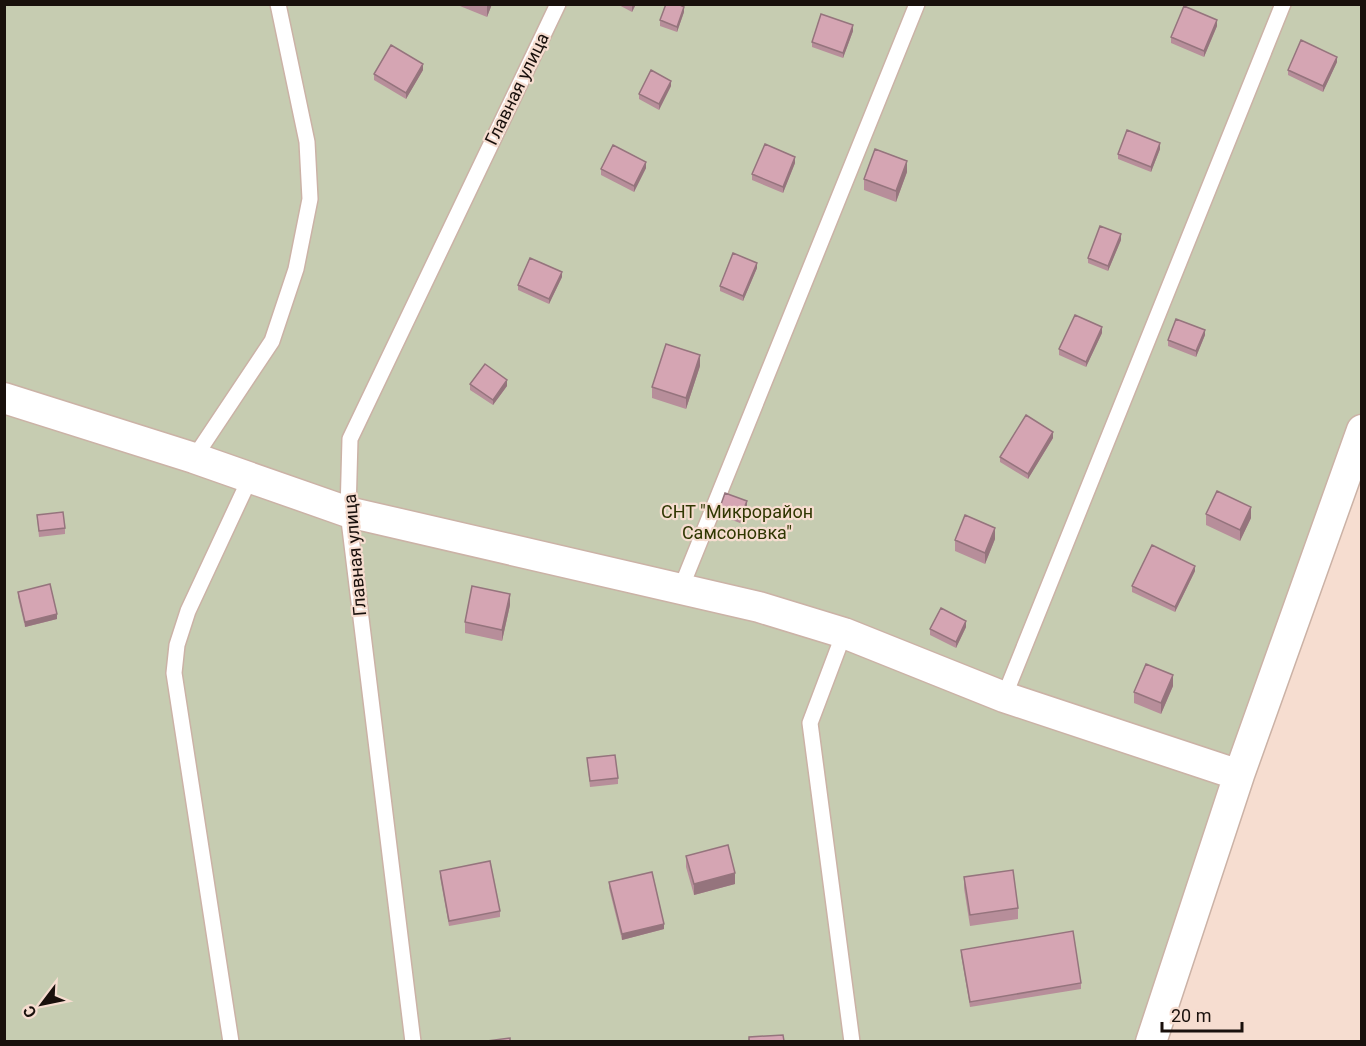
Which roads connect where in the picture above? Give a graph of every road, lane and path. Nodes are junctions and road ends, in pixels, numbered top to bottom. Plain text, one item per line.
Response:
1 (278, 4) edge
2 (558, 4) edge
3 (917, 4) edge
4 (1283, 4) edge
5 (4, 398) edge
6 (1362, 430) edge
7 (194, 458) junction
8 (250, 478) junction
9 (348, 512) junction
10 (681, 588) junction
11 (844, 633) junction
12 (1004, 697) junction
13 (1239, 775) junction
14 (231, 1041) edge
15 (413, 1041) edge
16 (852, 1041) edge
17 (1151, 1041) edge

1 - 7 lane
2 - 9 lane, Главная улица
3 - 10 lane
4 - 12 lane
5 - 7 street
6 - 13 street
7 - 8 street
8 - 9 street
8 - 14 lane
9 - 10 street
9 - 15 lane, Главная улица
10 - 11 street
11 - 12 street
11 - 16 lane
12 - 13 street
13 - 17 street

